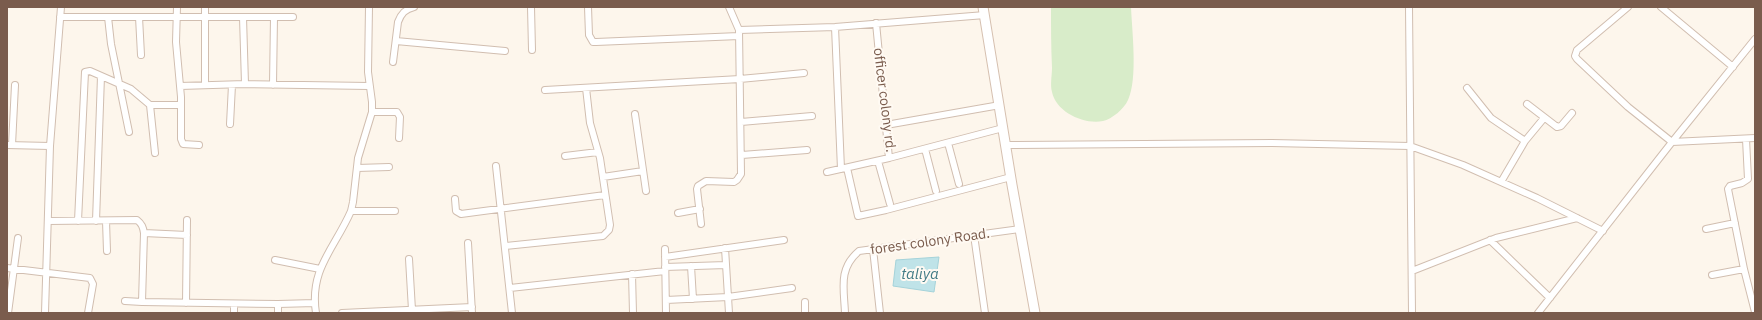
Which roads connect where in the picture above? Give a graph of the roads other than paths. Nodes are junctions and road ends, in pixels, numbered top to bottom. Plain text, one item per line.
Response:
1 (61, 7) edge
2 (177, 7) edge
3 (205, 7) edge
4 (369, 7) edge
5 (414, 7) edge
6 (531, 7) edge
7 (588, 7) edge
8 (729, 7) edge
9 (1408, 7) edge
10 (1628, 7) edge
11 (1660, 7) edge
12 (984, 11) edge
13 (60, 17) junction
14 (108, 17) junction
15 (139, 17) junction
16 (176, 17) junction
17 (204, 17) junction
18 (244, 17) junction
19 (274, 17) junction
20 (293, 18) dead end
21 (876, 24) junction
22 (835, 27) junction
23 (739, 33) junction
24 (1755, 40) edge
25 (396, 41) junction
26 (532, 50) dead end
27 (504, 51) dead end
28 (141, 55) dead end
29 (393, 62) dead end
30 (1733, 67) junction
31 (804, 73) dead end
32 (101, 76) junction
33 (740, 79) junction
34 (119, 84) junction
35 (245, 84) junction
36 (16, 85) dead end
37 (205, 85) junction
38 (232, 85) junction
39 (273, 85) junction
40 (180, 86) junction
41 (369, 86) junction
42 (586, 88) junction
43 (1467, 88) dead end
44 (545, 90) dead end
45 (1527, 104) dead end
46 (150, 105) junction
47 (181, 105) junction
48 (1000, 105) junction
49 (372, 112) junction
50 (1572, 113) dead end
51 (635, 114) dead end
52 (812, 116) dead end
53 (1544, 118) junction
54 (741, 122) junction
55 (230, 124) dead end
56 (886, 125) junction
57 (1004, 128) junction
58 (129, 132) dead end
59 (399, 138) dead end
60 (1746, 138) junction
61 (1755, 138) edge
62 (1525, 141) junction
63 (1672, 142) junction
64 (948, 143) junction
65 (10, 145) edge
66 (199, 145) dead end
67 (1006, 145) junction
68 (50, 146) junction
69 (1410, 146) junction
70 (925, 149) junction
71 (807, 150) dead end
72 (598, 152) junction
73 (155, 153) dead end
74 (742, 155) junction
75 (565, 156) dead end
76 (889, 158) junction
77 (878, 161) junction
78 (496, 166) dead end
79 (389, 167) dead end
80 (357, 168) junction
81 (844, 168) junction
82 (643, 171) junction
83 (828, 172) dead end
84 (603, 177) junction
85 (1011, 177) junction
86 (1755, 180) edge
87 (1746, 181) junction
88 (1501, 182) junction
89 (959, 184) dead end
90 (646, 191) dead end
91 (936, 191) dead end
92 (605, 195) junction
93 (455, 199) dead end
94 (890, 204) dead end
95 (500, 208) junction
96 (700, 209) junction
97 (351, 211) junction
98 (395, 211) dead end
99 (678, 213) dead end
100 (1578, 218) junction
101 (106, 220) junction
102 (187, 220) dead end
103 (48, 221) junction
104 (78, 221) junction
105 (96, 221) junction
106 (1735, 223) junction
107 (701, 224) dead end
108 (1020, 229) junction
109 (1706, 229) dead end
110 (1603, 231) junction
111 (144, 233) junction
112 (187, 235) junction
113 (974, 236) junction
114 (18, 238) dead end
115 (784, 240) dead end
116 (1490, 240) junction
117 (468, 243) dead end
118 (505, 246) junction
119 (665, 248) dead end
120 (725, 248) junction
121 (873, 249) junction
122 (107, 251) dead end
123 (665, 257) junction
124 (409, 259) dead end
125 (275, 260) dead end
126 (726, 265) junction
127 (691, 266) junction
128 (10, 268) edge
129 (320, 268) junction
130 (665, 269) junction
131 (1744, 269) junction
132 (1412, 271) junction
133 (47, 273) junction
134 (632, 274) junction
135 (1712, 275) dead end
136 (510, 288) junction
137 (792, 288) dead end
138 (728, 297) junction
139 (1550, 298) junction
140 (693, 299) junction
141 (666, 300) junction
142 (125, 301) dead end
143 (142, 302) junction
144 (805, 302) dead end
145 (186, 303) junction
146 (315, 303) junction
147 (234, 304) junction
148 (278, 304) junction
149 (472, 310) edge
150 (409, 311) edge
151 (436, 311) edge
152 (378, 312) edge
153 (1539, 312) edge
154 (1755, 312) edge
155 (8, 313) edge
156 (45, 313) edge
157 (88, 313) edge
158 (234, 313) edge
159 (278, 313) edge
160 (316, 313) edge
161 (342, 313) edge
162 (347, 313) edge
163 (512, 313) edge
164 (633, 313) edge
165 (666, 313) edge
166 (729, 313) edge
167 (805, 313) edge
168 (844, 313) edge
169 (880, 313) edge
170 (984, 313) edge
171 (1035, 313) edge
172 (1412, 313) edge

1 - 13 street
2 - 16 street
3 - 17 street
4 - 41 street
5 - 25 street
6 - 26 street
7 - 23 street
8 - 23 street
9 - 69 street
10 - 63 street
11 - 30 street
12 - 21 street
12 - 48 street
13 - 14 street
13 - 68 street
14 - 15 street
14 - 34 street
15 - 16 street
15 - 28 street
16 - 17 street
16 - 40 street
17 - 18 street
17 - 37 street
18 - 19 street
18 - 35 street
19 - 20 street
19 - 39 street
21 - 22 street
21 - 56 street, officer colony rd.
22 - 23 street
22 - 81 street
23 - 33 street
24 - 30 street
25 - 27 street
25 - 29 street
30 - 63 street
31 - 33 street
32 - 34 street
32 - 104 street
32 - 105 street
33 - 42 street
33 - 54 street
34 - 46 street
34 - 58 street
35 - 38 street
35 - 39 street
36 - 65 street
37 - 38 street
37 - 40 street
38 - 55 street
39 - 41 street
40 - 47 street
41 - 49 street
42 - 44 street
42 - 72 street
43 - 62 street
45 - 53 street
46 - 47 street
46 - 73 street
47 - 66 street
48 - 56 street
48 - 57 street
49 - 59 street
49 - 80 street
50 - 53 street
51 - 82 street
52 - 54 street
53 - 62 street
54 - 74 street
56 - 76 street, officer colony rd.
57 - 64 street, officer colony rd.
57 - 67 street
60 - 61 street
60 - 63 street
60 - 87 street
62 - 88 street
63 - 110 street
64 - 70 street, officer colony rd.
64 - 89 street
65 - 68 street
67 - 69 street
67 - 85 street
68 - 103 street
69 - 88 street
69 - 132 street
70 - 76 street, officer colony rd.
70 - 91 street
71 - 74 street
72 - 75 street
72 - 84 street
74 - 96 street
76 - 77 street
77 - 81 street
77 - 94 street
78 - 95 street
79 - 80 street
80 - 97 street
81 - 83 street
81 - 85 street
82 - 84 street
82 - 90 street
84 - 92 street
85 - 108 street
86 - 87 street
87 - 106 street
88 - 100 street
92 - 95 street
92 - 118 street
93 - 95 street
95 - 118 street
96 - 99 street
96 - 107 street
97 - 98 street
97 - 129 street
100 - 110 street
100 - 116 street
101 - 105 street
101 - 111 street
101 - 122 street
102 - 112 street
103 - 104 street
103 - 133 street
104 - 105 street
106 - 109 street
106 - 131 street
108 - 113 street, forest colony Road.
108 - 171 street
110 - 139 street
111 - 112 street
111 - 143 street
112 - 145 street
113 - 121 street, forest colony Road.
113 - 170 street
114 - 128 street
115 - 120 street
116 - 132 street
116 - 139 street
117 - 149 street
118 - 136 street
119 - 123 street
120 - 123 street
120 - 126 street
121 - 168 street, forest colony Road.
121 - 169 street
123 - 130 street
124 - 150 street
125 - 129 street
126 - 127 street
126 - 138 street
127 - 130 street
127 - 140 street
128 - 133 street
128 - 155 street
129 - 146 street
130 - 134 street
130 - 141 street
131 - 135 street
131 - 154 street
132 - 172 street
133 - 156 street
133 - 157 street
134 - 136 street
134 - 164 street
136 - 163 street
137 - 138 street
138 - 140 street
138 - 166 street
139 - 153 street
140 - 141 street
141 - 165 street
142 - 143 street
143 - 145 street
144 - 167 street
145 - 147 street
146 - 148 street
146 - 160 street
147 - 148 street
147 - 158 street
148 - 159 street
149 - 151 street
150 - 151 street
150 - 152 street
152 - 162 street
161 - 162 street

